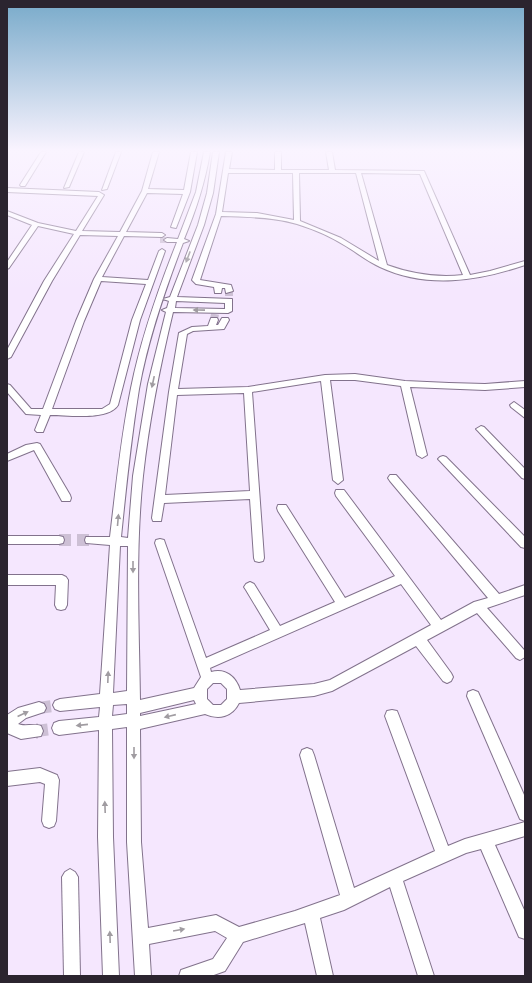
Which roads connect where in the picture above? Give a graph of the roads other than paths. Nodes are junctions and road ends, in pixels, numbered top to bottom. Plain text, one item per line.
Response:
1 (99, 198) edge
2 (141, 198) edge
3 (185, 198) edge
4 (203, 198) edge
5 (204, 198) edge
6 (223, 198) edge
7 (297, 198) edge
8 (365, 198) edge
9 (433, 198) edge
10 (7, 212) edge
11 (220, 214) junction
12 (297, 222) junction
13 (36, 224) junction
14 (174, 227) dead end
15 (76, 233) junction
16 (118, 236) junction
17 (182, 238) junction
18 (195, 239) junction
19 (162, 250) dead end
20 (525, 263) edge
21 (384, 266) junction
22 (7, 267) edge
23 (468, 278) junction
24 (98, 280) junction
25 (150, 282) junction
26 (218, 293) junction
27 (229, 296) junction
28 (158, 304) junction
29 (172, 305) junction
30 (227, 315) junction
31 (214, 318) junction
32 (7, 357) edge
33 (325, 378) junction
34 (405, 384) junction
35 (525, 384) edge
36 (7, 387) edge
37 (248, 390) junction
38 (173, 392) junction
39 (514, 405) dead end
40 (46, 413) junction
41 (525, 416) edge
42 (481, 429) dead end
43 (40, 430) dead end
44 (422, 455) dead end
45 (7, 458) edge
46 (443, 459) dead end
47 (525, 475) edge
48 (393, 478) dead end
49 (338, 480) dead end
50 (340, 493) dead end
51 (254, 495) junction
52 (66, 498) dead end
53 (160, 499) junction
54 (282, 508) dead end
55 (157, 518) dead end
56 (7, 540) edge
57 (59, 540) tunnel mouth
58 (90, 540) tunnel mouth
59 (116, 540) junction
60 (133, 542) junction
61 (160, 543) dead end
62 (525, 544) edge
63 (259, 558) dead end
64 (403, 578) junction
65 (7, 580) edge
66 (250, 587) dead end
67 (525, 590) edge
68 (496, 599) junction
69 (342, 604) junction
70 (61, 605) dead end
71 (478, 606) junction
72 (439, 627) junction
73 (277, 632) junction
74 (418, 638) junction
75 (520, 654) dead end
76 (203, 665) junction
77 (447, 676) dead end
78 (208, 680) junction
79 (199, 692) junction
80 (473, 696) dead end
81 (235, 697) junction
82 (107, 699) junction
83 (60, 705) tunnel mouth
84 (39, 708) tunnel mouth
85 (206, 708) junction
86 (133, 712) junction
87 (392, 716) dead end
88 (107, 723) junction
89 (7, 724) edge
90 (59, 728) tunnel mouth
91 (36, 731) tunnel mouth
92 (307, 754) dead end
93 (7, 779) edge
94 (525, 814) edge
95 (49, 821) dead end
96 (525, 829) edge
97 (485, 840) junction
98 (444, 855) junction
99 (70, 877) dead end
100 (394, 877) junction
101 (349, 899) junction
102 (311, 913) junction
103 (525, 931) edge
104 (238, 935) junction
105 (140, 937) junction
106 (72, 976) edge
107 (111, 976) edge
108 (143, 976) edge
109 (186, 976) edge
110 (325, 976) edge
111 (426, 976) edge

1 - 15 street
2 - 16 street
3 - 14 street
4 - 17 street
5 - 18 street
6 - 11 street
7 - 12 street
8 - 21 street
9 - 23 street
10 - 13 street
11 - 12 street
11 - 26 street
12 - 21 street
13 - 15 street
13 - 22 street
15 - 16 street
15 - 32 street
16 - 17 street
16 - 24 street
17 - 18 street
17 - 28 street
18 -> 29 street
19 - 25 street
20 - 23 street
21 - 23 street
24 - 25 street
24 - 40 street
25 - 40 street
26 - 27 street
26 - 27 street
26 - 29 street
26 - 31 street
27 - 30 street
28 - 29 street
59 -> 28 street
31 -> 29 street
29 -> 60 street
30 - 31 street
30 - 31 street
31 - 38 street
33 - 34 street
33 - 37 street
33 - 49 street
34 - 35 street
34 - 44 street
36 - 40 street
37 - 38 street
37 - 51 street
38 - 53 street
39 - 41 street
40 - 43 street
42 - 47 street
45 - 52 street
46 - 62 street
48 - 68 street
50 - 64 street
51 - 53 street
51 - 63 street
53 - 55 street
54 - 69 street
56 - 57 street
58 - 59 street
59 - 60 street
82 -> 59 street
60 -> 86 street
61 - 76 street
64 - 69 street
64 - 72 street
65 - 70 street
66 - 73 street
67 - 68 street
68 - 71 street
69 - 73 street
71 - 72 street
71 - 75 street
72 - 74 street
73 - 76 street
74 - 77 street
74 - 81 street
76 - 78 street
78 - 79 street
78 - 81 street
79 - 85 street
79 - 86 street
80 - 94 street
81 - 85 street
82 - 83 street
82 - 86 street
82 - 88 street
89 -> 84 street
85 -> 86 street
86 - 88 street
86 -> 105 street
87 - 98 street
88 -> 90 street
107 -> 88 street
89 - 91 street
92 - 101 street
93 - 95 street
96 - 97 street
97 - 98 street
97 - 103 street
98 - 100 street
99 - 106 street
100 - 101 street
100 - 111 street
101 - 102 street
102 - 104 street
102 - 110 street
105 -> 104 street
104 - 109 street
105 - 108 street

